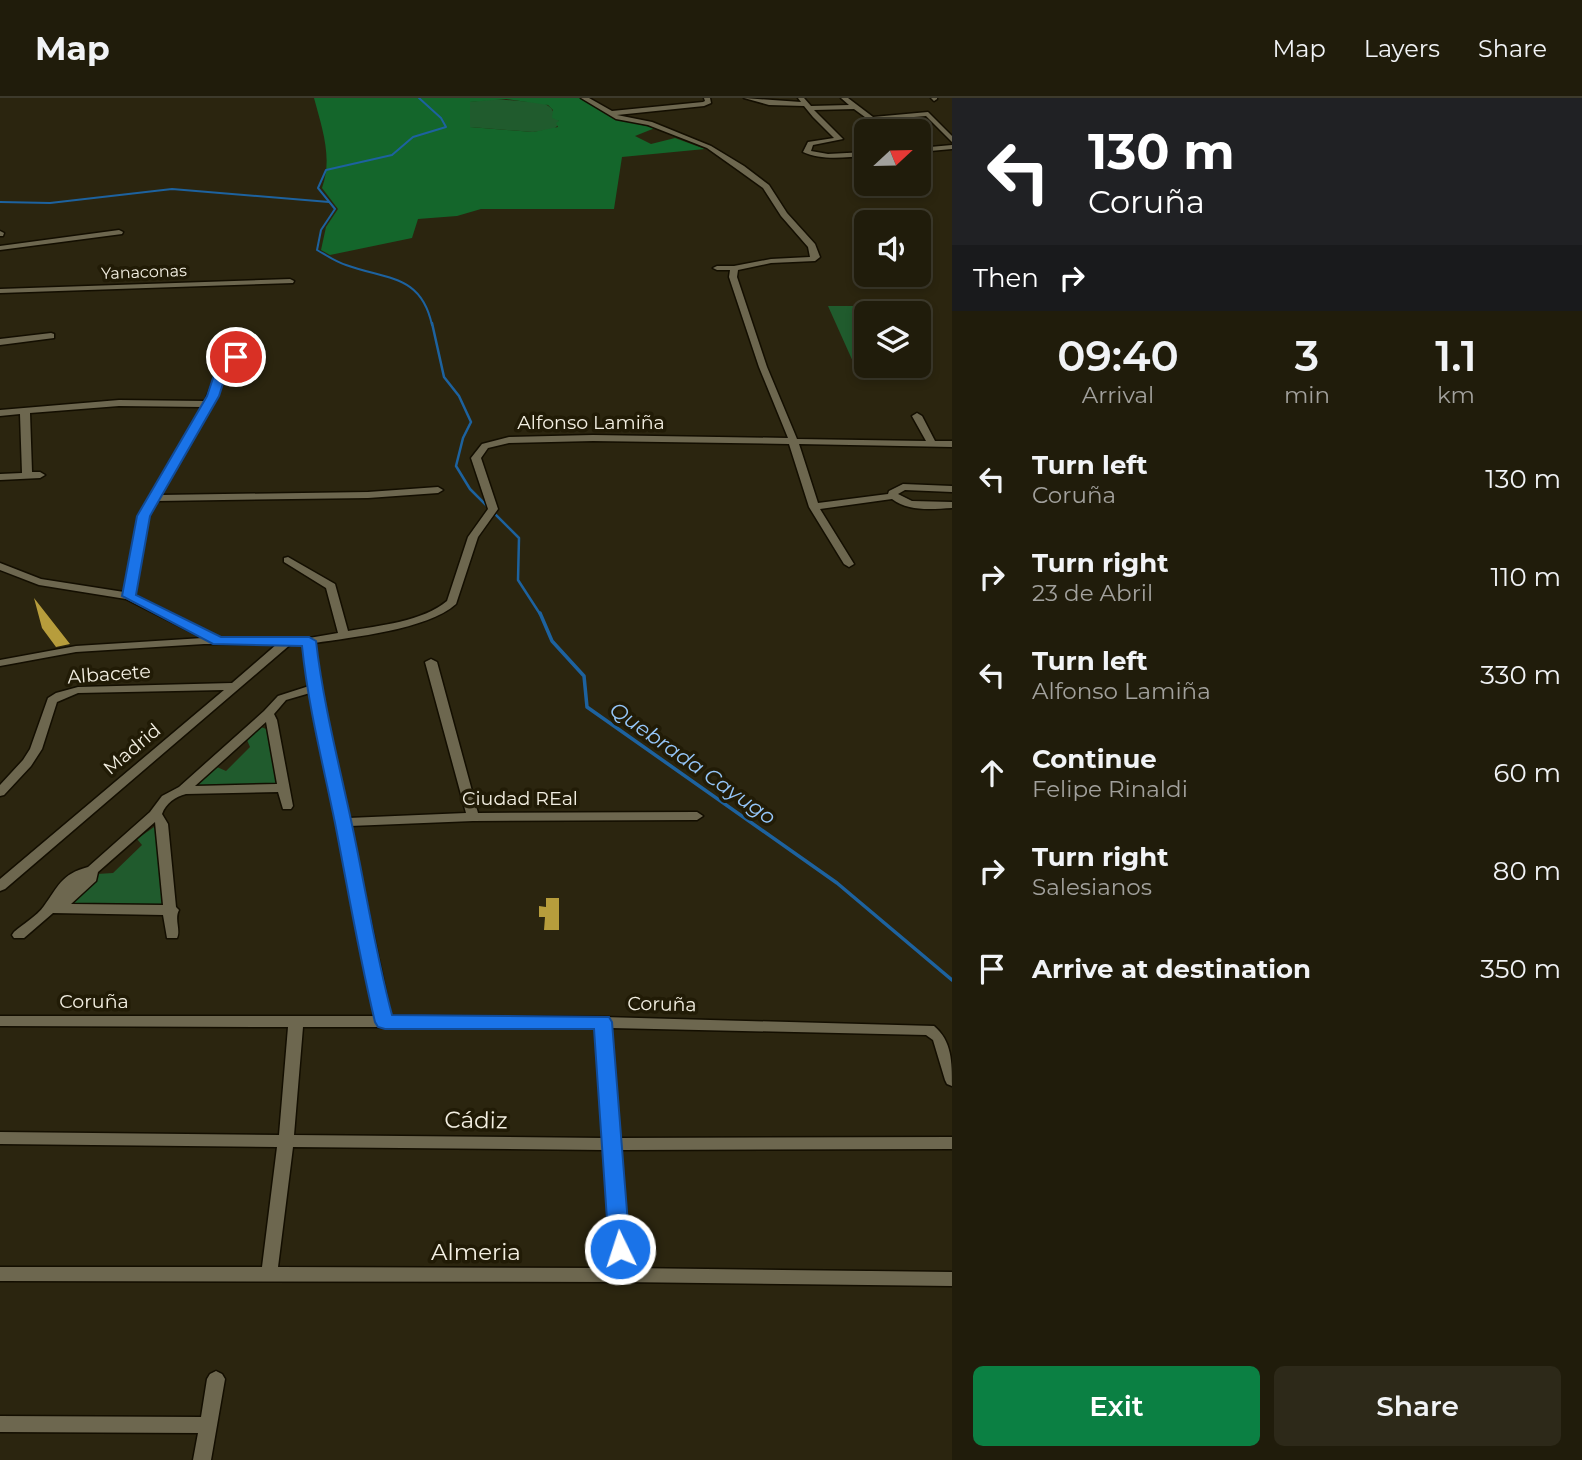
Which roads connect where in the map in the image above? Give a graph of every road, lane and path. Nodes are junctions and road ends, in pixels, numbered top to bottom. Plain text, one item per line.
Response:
1 (584, 98) edge
2 (707, 98) edge
3 (747, 98) edge
4 (844, 98) edge
5 (804, 103) edge
6 (855, 107) junction
7 (608, 113) junction
8 (870, 119) joint
9 (952, 140) edge
10 (952, 147) edge
11 (931, 149) edge
12 (854, 155) edge
13 (119, 232) dead end
14 (0, 248) edge
15 (718, 268) dead end
16 (734, 268) junction
17 (290, 281) dead end
18 (0, 291) edge
19 (6, 330) dead end
20 (51, 336) dead end
21 (2, 342) edge
22 (240, 351) dead end
23 (208, 404) junction
24 (25, 412) junction
25 (0, 413) edge
26 (917, 416) dead end
27 (793, 441) junction
28 (932, 444) junction
29 (952, 444) edge
30 (27, 474) junction
31 (40, 475) dead end
32 (0, 477) edge
33 (952, 489) edge
34 (438, 490) dead end
35 (893, 496) junction
36 (155, 498) junction
37 (952, 505) edge
38 (814, 507) junction
39 (288, 560) dead end
40 (849, 564) dead end
41 (0, 566) edge
42 (129, 596) junction
43 (344, 636) junction
44 (218, 641) junction
45 (288, 641) junction
46 (309, 641) junction
47 (431, 662) dead end
48 (0, 663) edge
49 (235, 686) junction
50 (314, 692) junction
51 (268, 714) junction
52 (283, 788) junction
53 (183, 790) junction
54 (0, 792) edge
55 (287, 806) dead end
56 (156, 814) junction
57 (697, 816) dead end
58 (473, 817) junction
59 (343, 822) junction
60 (0, 886) edge
61 (50, 908) junction
62 (172, 910) junction
63 (19, 934) dead end
64 (172, 935) dead end
65 (0, 1021) edge
66 (296, 1021) junction
67 (385, 1022) junction
68 (603, 1022) junction
69 (952, 1080) edge
70 (0, 1138) edge
71 (286, 1140) junction
72 (952, 1143) edge
73 (612, 1144) junction
74 (0, 1274) edge
75 (269, 1274) junction
76 (621, 1275) junction
77 (952, 1279) edge
78 (216, 1379) dead end
79 (0, 1424) edge
80 (207, 1424) junction
81 (202, 1460) edge

1 - 7 street
2 - 7 street
3 - 5 street
4 - 6 street
5 - 6 street
5 - 12 street
6 - 8 street
7 - 16 street
8 - 9 street
10 - 11 street
13 - 14 street
15 - 16 street
16 - 27 street
17 - 18 street, Yanaconas
19 - 21 street
20 - 21 street
22 - 23 street
23 - 24 street
23 - 36 street
24 - 25 street
24 - 30 street
26 - 28 street
27 - 28 street, Alfonso Lamiña
27 - 38 street
27 - 43 street, Alfonso Lamiña
28 - 29 street, Alfonso Lamiña
30 - 31 street
30 - 32 street
33 - 35 street
34 - 36 street
35 - 37 street
35 - 38 street
36 - 42 street
38 - 40 street
39 - 43 street
41 - 42 street
42 - 44 street
43 - 46 street, Alfonso Lamiña
44 - 45 street, Alfonso Lamiña
44 - 48 street, Alfonso Lamiña
45 - 46 street, Alfonso Lamiña
45 - 49 street, Madrid
46 - 50 street
47 - 58 street
49 - 54 street, Albacete
49 - 60 street, Madrid
50 - 51 street
50 - 59 street
51 - 52 street
51 - 53 street
52 - 53 street
52 - 55 street
53 - 56 street
56 - 61 street
56 - 62 street
57 - 58 street, Ciudad REal
58 - 59 street, Ciudad REal
59 - 67 street
61 - 62 street
61 - 63 street
62 - 64 street
65 - 66 street, Coruña
66 - 67 street, Coruña
66 - 71 street
67 - 68 street, Coruña
68 - 69 street, Coruña
68 - 73 street
70 - 71 street, Cádiz
71 - 73 street, Cádiz
71 - 75 street
72 - 73 street, Cádiz
73 - 76 street
74 - 75 street, Almeria
75 - 76 street, Almeria
76 - 77 street, Almeria
78 - 80 street
79 - 80 street
80 - 81 street

